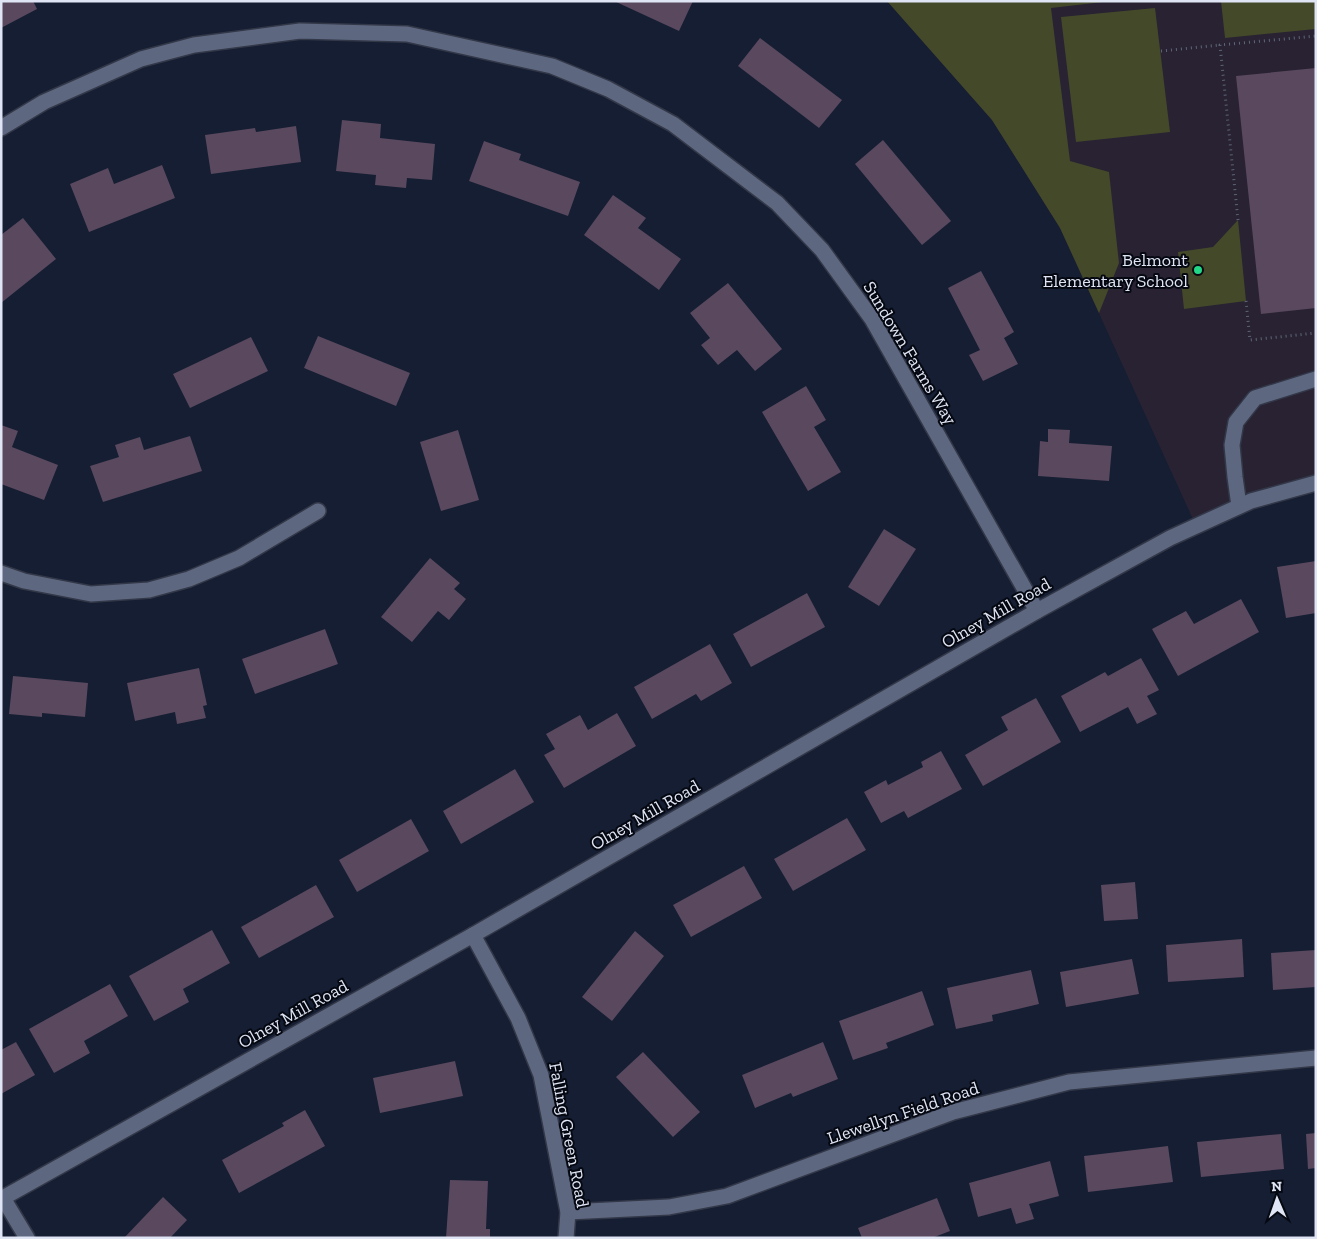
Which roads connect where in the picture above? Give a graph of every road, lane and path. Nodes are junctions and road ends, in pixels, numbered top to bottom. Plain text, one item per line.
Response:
1 (1316, 36) edge
2 (1220, 45) junction
3 (1161, 50) dead end
4 (1, 128) edge
5 (1238, 220) dead end
6 (1246, 301) dead end
7 (1316, 333) edge
8 (1316, 379) edge
9 (1316, 483) edge
10 (1239, 506) junction
11 (318, 510) dead end
12 (1, 573) edge
13 (1037, 611) junction
14 (473, 935) junction
15 (1316, 1058) edge
16 (2, 1198) edge
17 (568, 1212) junction
18 (27, 1238) edge
19 (566, 1238) edge

1 - 2 path
2 - 3 path
2 - 5 path
4 - 13 street, Sundown Farms Way
6 - 7 path
8 - 10 street
9 - 10 street, Olney Mill Road
10 - 13 street, Olney Mill Road
11 - 12 street
13 - 14 street, Olney Mill Road
14 - 16 street, Olney Mill Road
14 - 17 street, Falling Green Road
15 - 17 street, Llewellyn Field Road
16 - 18 street
17 - 19 street, Falling Green Road

